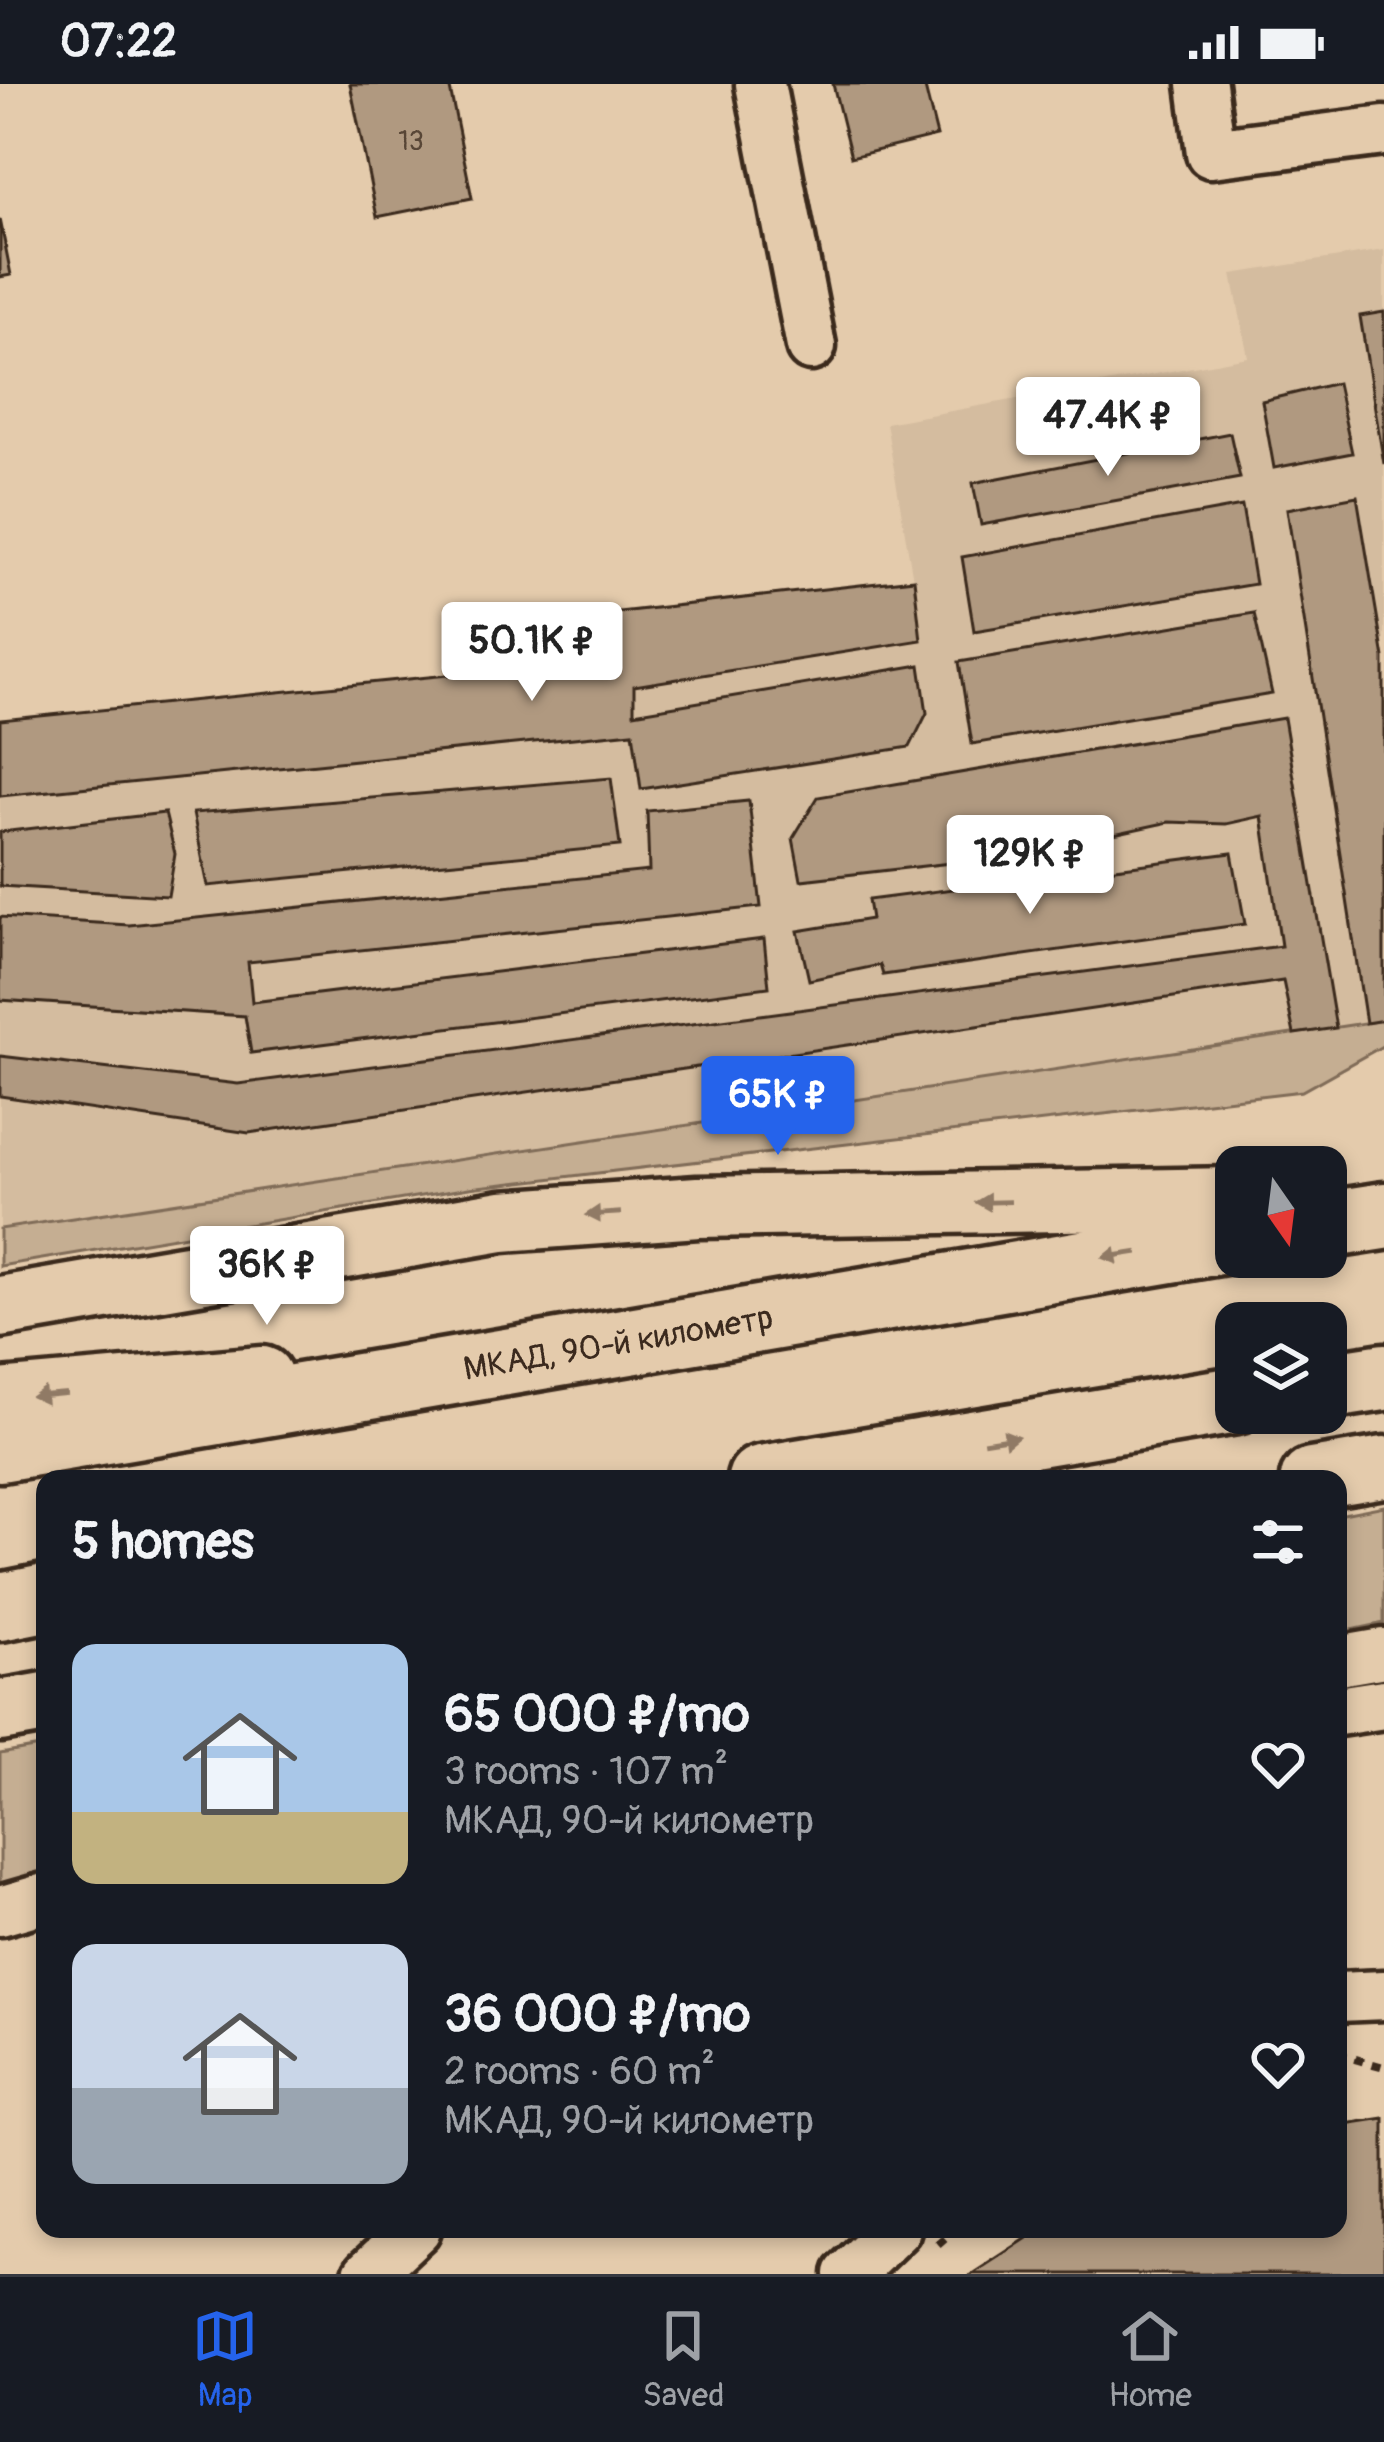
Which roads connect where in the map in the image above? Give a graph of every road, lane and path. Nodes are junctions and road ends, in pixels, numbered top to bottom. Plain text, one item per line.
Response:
1 (760, 84) edge
2 (1202, 84) edge
3 (1384, 130) edge
4 (811, 346) dead end
5 (1384, 1196) edge
6 (1347, 1197) edge
7 (1215, 1198) edge
8 (1384, 1216) edge
9 (1347, 1222) edge
10 (1215, 1241) edge
11 (0, 1307) edge
12 (542, 1353) junction
13 (1384, 1377) edge
14 (1347, 1382) edge
15 (0, 1400) edge
16 (1215, 1403) edge
17 (0, 1448) edge
18 (1384, 1467) edge
19 (815, 1470) edge
20 (1347, 1473) edge
21 (36, 1600) edge
22 (0, 1606) edge
23 (1384, 1653) edge
24 (1347, 1659) edge
25 (1384, 1704) edge
26 (36, 1705) edge
27 (1347, 1710) edge
28 (0, 1711) edge
29 (36, 1901) edge
30 (0, 1911) edge
31 (1384, 1995) edge
32 (1347, 1997) edge
33 (1347, 2057) edge
34 (1384, 2067) edge
35 (406, 2238) edge
36 (887, 2238) edge
37 (368, 2274) edge
38 (849, 2274) edge

1 - 4 street
2 - 3 street
5 - 6 main road
7 -> 11 main road
8 - 9 highway
10 -> 12 highway, МКАД, 90-й километр
12 -> 15 main road
12 - 17 highway, МКАД, 90-й километр
13 - 14 highway
19 -> 16 highway
18 - 20 main road
21 - 22 highway
23 - 24 street
25 - 27 street
26 - 28 main road
29 - 30 street
31 - 32 street
33 - 34 path
35 - 37 street
36 - 38 street

